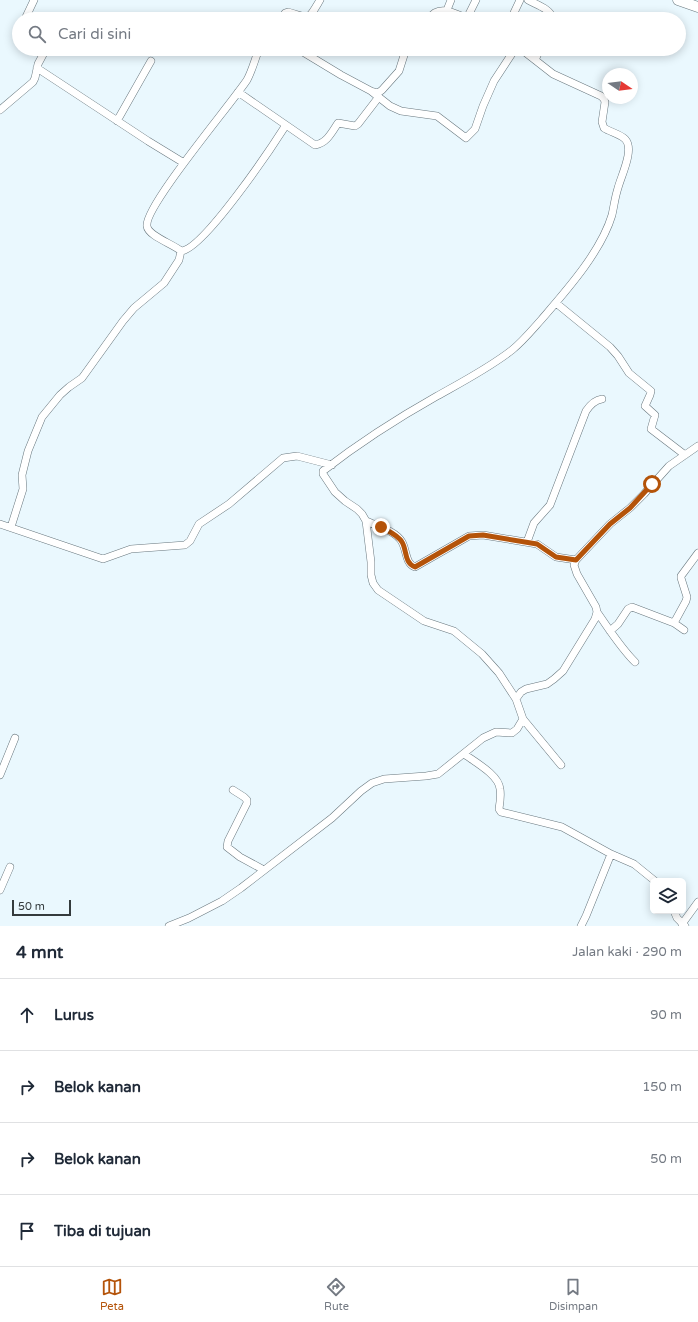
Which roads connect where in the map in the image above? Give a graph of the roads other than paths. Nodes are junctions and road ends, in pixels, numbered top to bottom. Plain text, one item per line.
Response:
1 (34, 0) edge
2 (320, 0) edge
3 (451, 0) edge
4 (476, 0) edge
5 (520, 0) edge
6 (528, 0) edge
7 (678, 0) edge
8 (698, 7) edge
9 (447, 10) junction
10 (28, 12) edge
11 (314, 12) edge
12 (435, 12) edge
13 (452, 12) edge
14 (471, 12) edge
15 (514, 12) edge
16 (550, 12) edge
17 (43, 56) edge
18 (256, 56) edge
19 (310, 56) edge
20 (404, 56) edge
21 (510, 56) edge
22 (530, 56) edge
23 (537, 56) edge
24 (535, 60) junction
25 (151, 61) dead end
26 (37, 68) junction
27 (372, 91) junction
28 (238, 92) junction
29 (378, 98) junction
30 (0, 110) edge
31 (117, 121) junction
32 (286, 125) junction
33 (184, 163) junction
34 (180, 251) junction
35 (556, 303) junction
36 (602, 399) dead end
37 (698, 446) edge
38 (685, 455) junction
39 (332, 464) junction
40 (366, 521) junction
41 (0, 524) edge
42 (11, 527) junction
43 (527, 542) junction
44 (698, 553) edge
45 (576, 560) junction
46 (597, 612) junction
47 (674, 623) junction
48 (684, 630) dead end
49 (610, 631) junction
50 (635, 662) dead end
51 (516, 700) junction
52 (523, 719) junction
53 (14, 738) dead end
54 (464, 754) junction
55 (560, 765) dead end
56 (0, 776) edge
57 (233, 790) dead end
58 (611, 854) junction
59 (10, 867) dead end
60 (264, 870) junction
61 (651, 878) edge
62 (0, 890) edge
63 (698, 902) edge
64 (675, 914) edge
65 (189, 918) junction
66 (192, 925) edge
67 (684, 925) edge
68 (169, 926) edge
69 (581, 926) edge

1 - 10 street
2 - 11 street
3 - 9 street
4 - 14 street
5 - 15 street
6 - 16 street
7 - 8 main road
9 - 12 street
9 - 13 street
17 - 26 street
18 - 28 street
19 - 27 street
20 - 27 street
21 - 29 street
22 - 24 street
23 - 24 street
24 - 35 street
25 - 31 street
26 - 30 street
26 - 31 street
27 - 29 street
28 - 32 street
28 - 33 street
29 - 32 street
31 - 33 street
32 - 34 street
33 - 34 street
34 - 42 street
35 - 38 street
35 - 39 street
36 - 43 street
37 - 38 street
38 - 45 street
39 - 40 street
39 - 42 street
40 - 43 street
40 - 51 street
41 - 42 street
43 - 45 street
44 - 47 street
45 - 46 street
46 - 49 street
46 - 51 street
47 - 48 street
47 - 49 street
49 - 50 street
51 - 52 street
52 - 54 street
52 - 55 street
53 - 56 street
54 - 58 street
54 - 60 street
57 - 60 street
58 - 61 street
58 - 69 street
59 - 62 street
60 - 65 street
63 - 67 street
64 - 67 street
65 - 66 street
65 - 68 street

